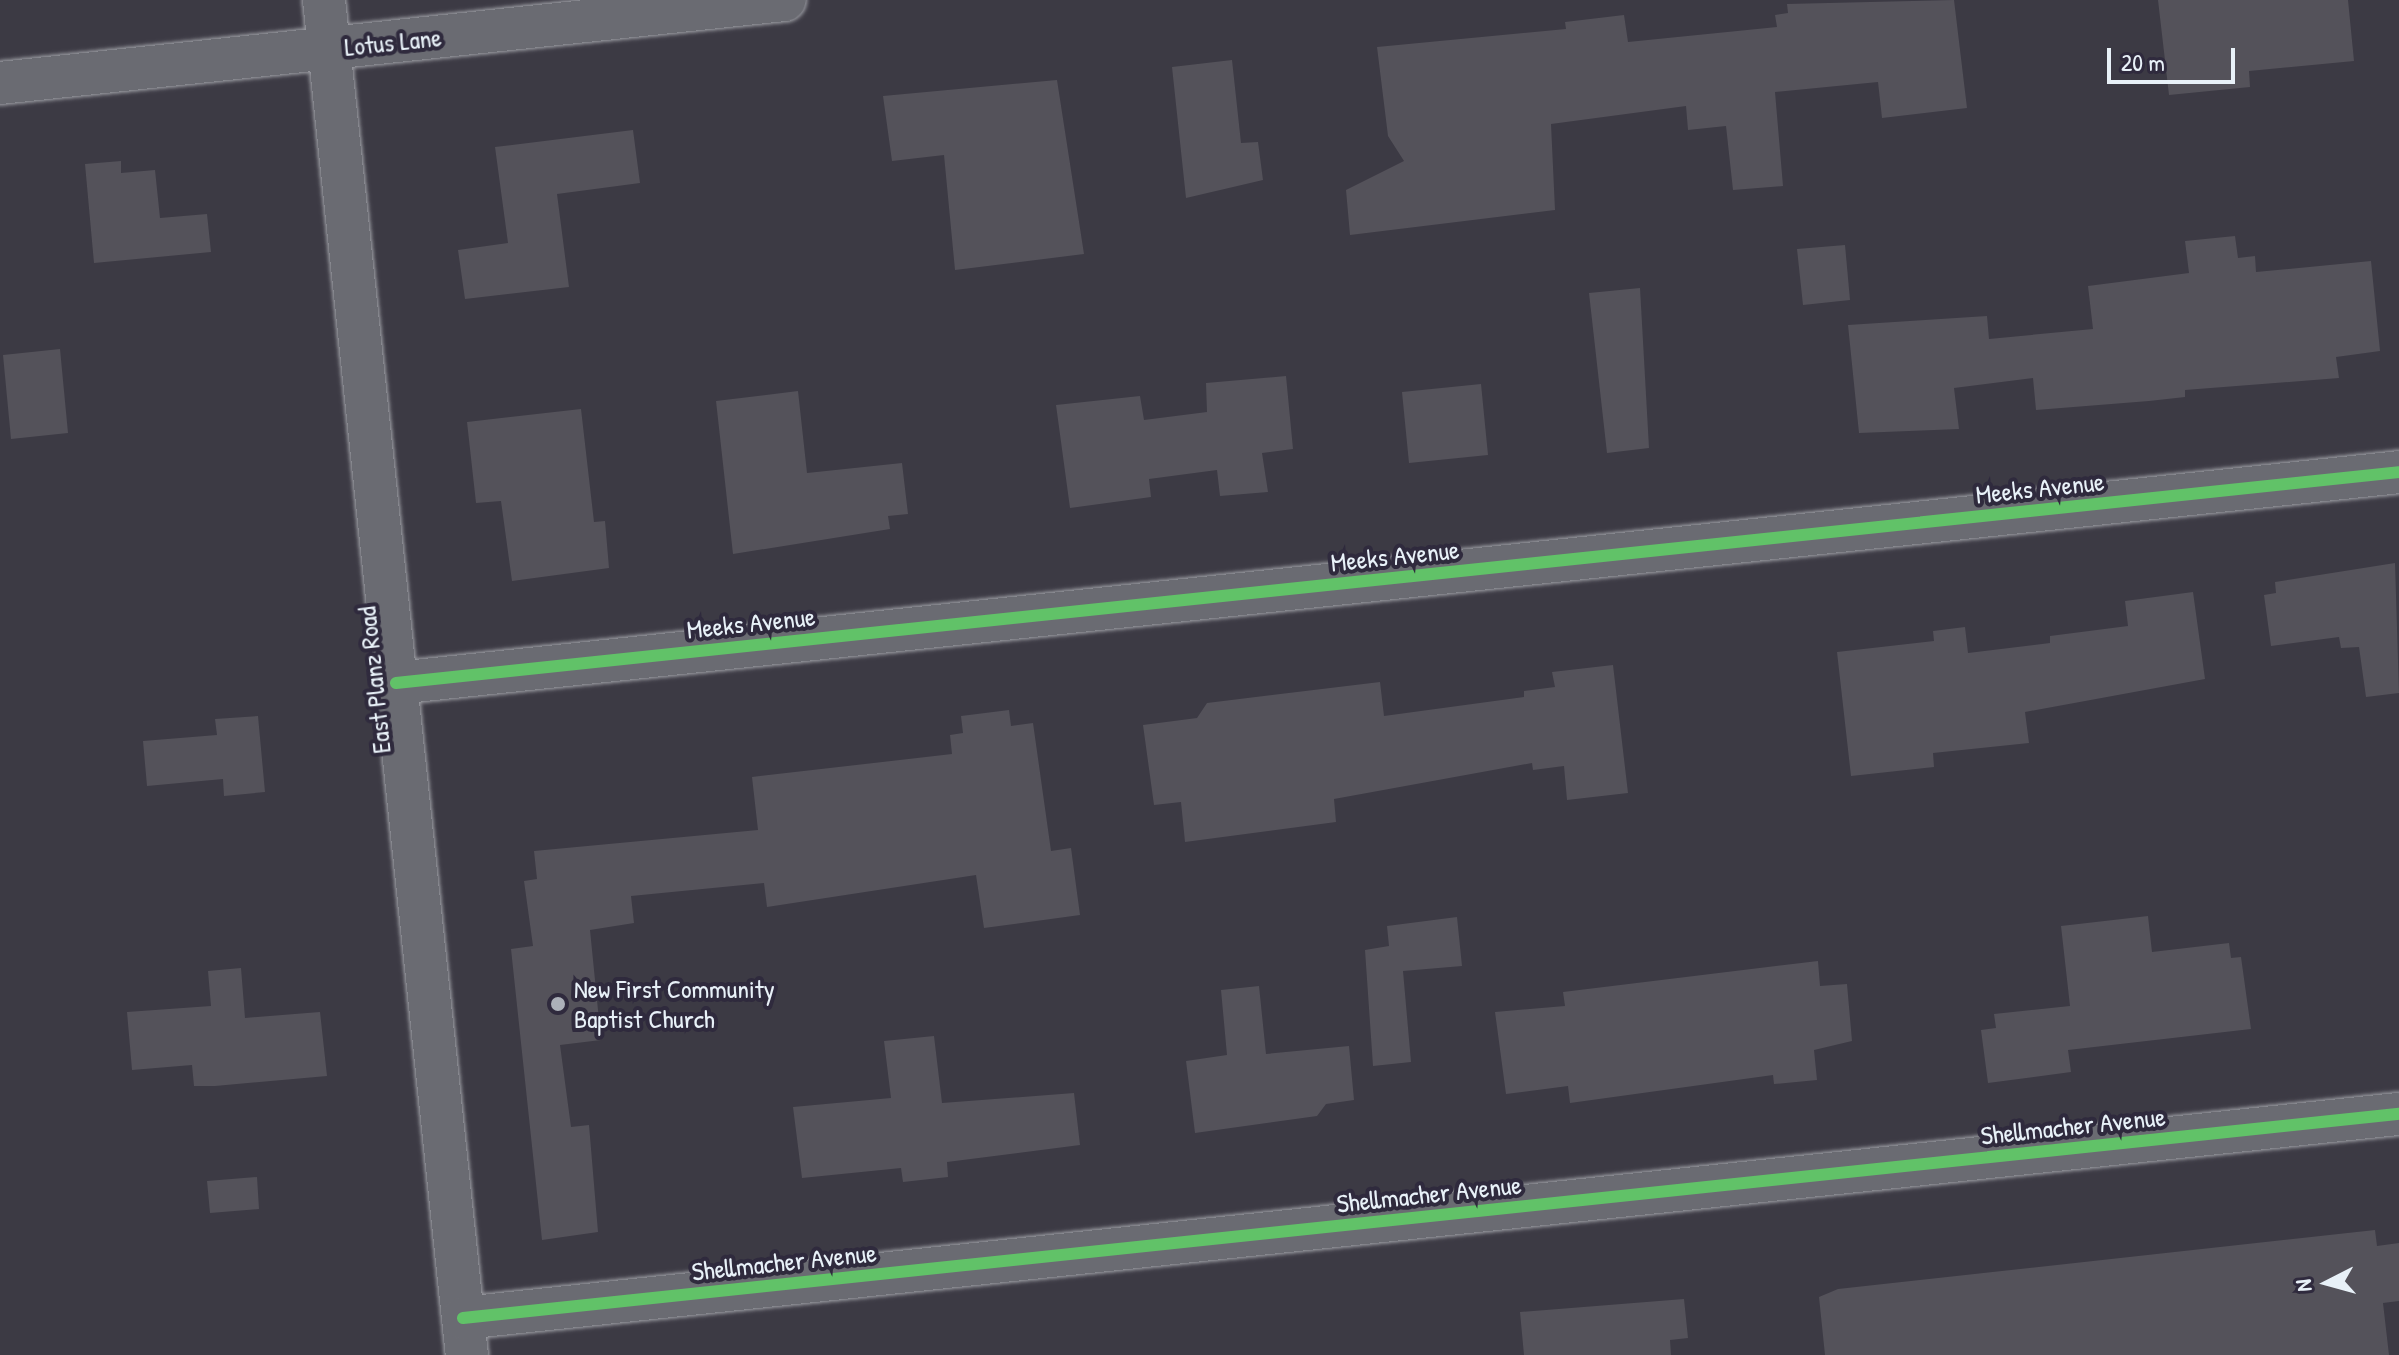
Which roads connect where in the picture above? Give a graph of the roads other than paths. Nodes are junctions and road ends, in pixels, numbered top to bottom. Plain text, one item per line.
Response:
1 (324, 0) edge
2 (785, 0) edge
3 (329, 48) junction
4 (0, 83) edge
5 (2399, 472) edge
6 (396, 683) junction
7 (2399, 1114) edge
8 (465, 1336) edge

1 - 3 street, East Planz Road
2 - 3 street, Lotus Lane
3 - 4 street, Lotus Lane
3 - 6 street, East Planz Road
5 - 6 street, Meeks Avenue
6 - 8 street, East Planz Road
7 - 8 street, Shellmacher Avenue

